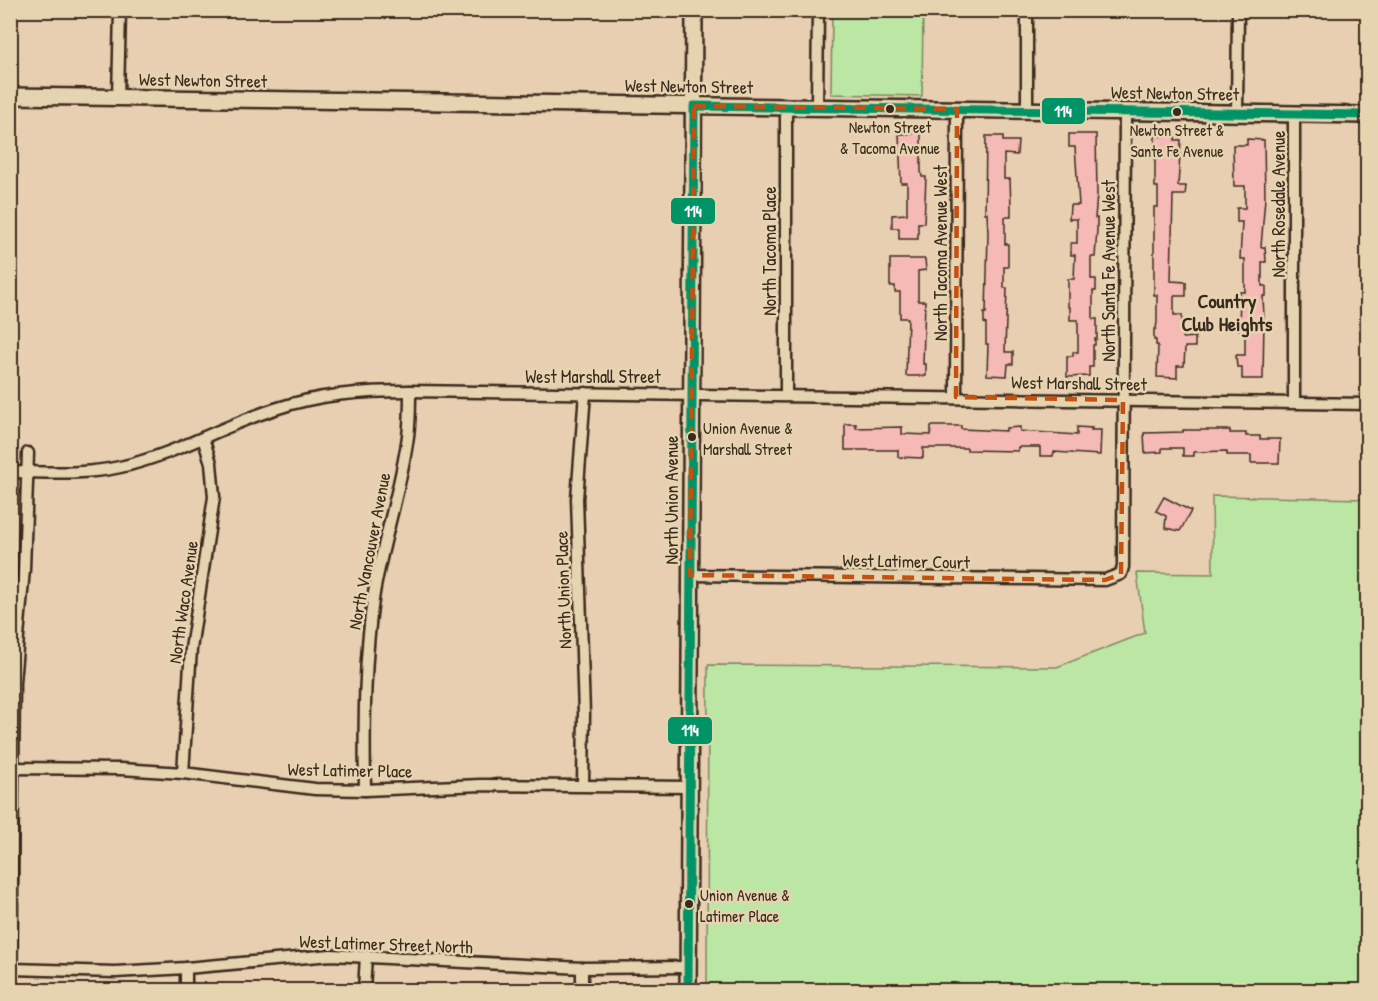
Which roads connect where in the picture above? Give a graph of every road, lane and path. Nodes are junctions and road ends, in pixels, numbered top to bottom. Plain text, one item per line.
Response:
1 (120, 10) edge
2 (694, 10) edge
3 (818, 10) edge
4 (1027, 10) edge
5 (1238, 10) edge
6 (10, 96) edge
7 (118, 98) junction
8 (694, 106) junction
9 (786, 107) junction
10 (817, 107) junction
11 (957, 109) junction
12 (1027, 110) junction
13 (1125, 112) junction
14 (1237, 113) junction
15 (1294, 114) junction
16 (1368, 115) edge
17 (410, 390) junction
18 (585, 393) junction
19 (692, 394) junction
20 (786, 395) junction
21 (956, 397) junction
22 (1123, 400) junction
23 (1294, 402) junction
24 (1368, 404) edge
25 (203, 438) junction
26 (28, 453) dead end
27 (10, 472) edge
28 (28, 472) junction
29 (1121, 574) joint
30 (690, 575) junction
31 (12, 767) edge
32 (183, 773) junction
33 (583, 785) junction
34 (690, 787) junction
35 (365, 790) junction
36 (366, 956) junction
37 (688, 967) junction
38 (186, 968) junction
39 (582, 968) junction
40 (12, 969) edge
41 (11, 990) edge
42 (186, 990) edge
43 (364, 990) edge
44 (582, 990) edge
45 (688, 990) edge

1 - 7 street
2 - 8 street, North Union Avenue
3 - 10 street
4 - 12 street
5 - 14 street
6 - 7 street, West Newton Street
7 - 8 street, West Newton Street
8 - 9 street, West Newton Street
8 - 19 street, North Union Avenue
9 - 10 street, West Newton Street
9 - 20 street, North Tacoma Place
10 - 11 street, West Newton Street
11 - 12 street, West Newton Street
11 - 21 street, North Tacoma Avenue West
12 - 13 street, West Newton Street
13 - 14 street, West Newton Street
13 - 22 street, North Santa Fe Avenue West
14 - 15 street, West Newton Street
15 - 16 street, West Newton Street
15 - 23 street, North Rosedale Avenue
17 - 18 street, West Marshall Street
17 - 25 street, West Marshall Street
17 - 35 street, North Vancouver Avenue
18 - 19 street, West Marshall Street
18 - 33 street, North Union Place
19 - 20 street, West Marshall Street
19 - 30 street, North Union Avenue
20 - 21 street, West Marshall Street
21 - 22 street, West Marshall Street
22 - 23 street, West Marshall Street
22 - 29 street, North Santa Fe Avenue West
23 - 24 street, West Marshall Street
25 - 28 street, West Marshall Street
25 - 32 street, North Waco Avenue
26 - 28 street
27 - 28 street, West Marshall Street
28 - 31 street
29 - 30 street, West Latimer Court
30 - 34 street, North Union Avenue
31 - 32 street, West Latimer Place
31 - 40 street
32 - 35 street, West Latimer Place
33 - 34 street, West Latimer Place
33 - 35 street, West Latimer Place
34 - 37 street, North Union Avenue
36 - 38 street, West Latimer Street North
36 - 39 street, West Latimer Street North
36 - 43 street
37 - 39 street, West Latimer Street North
37 - 45 street, North Union Avenue
38 - 40 street, West Latimer Street North
38 - 42 street
39 - 44 street
40 - 41 street

